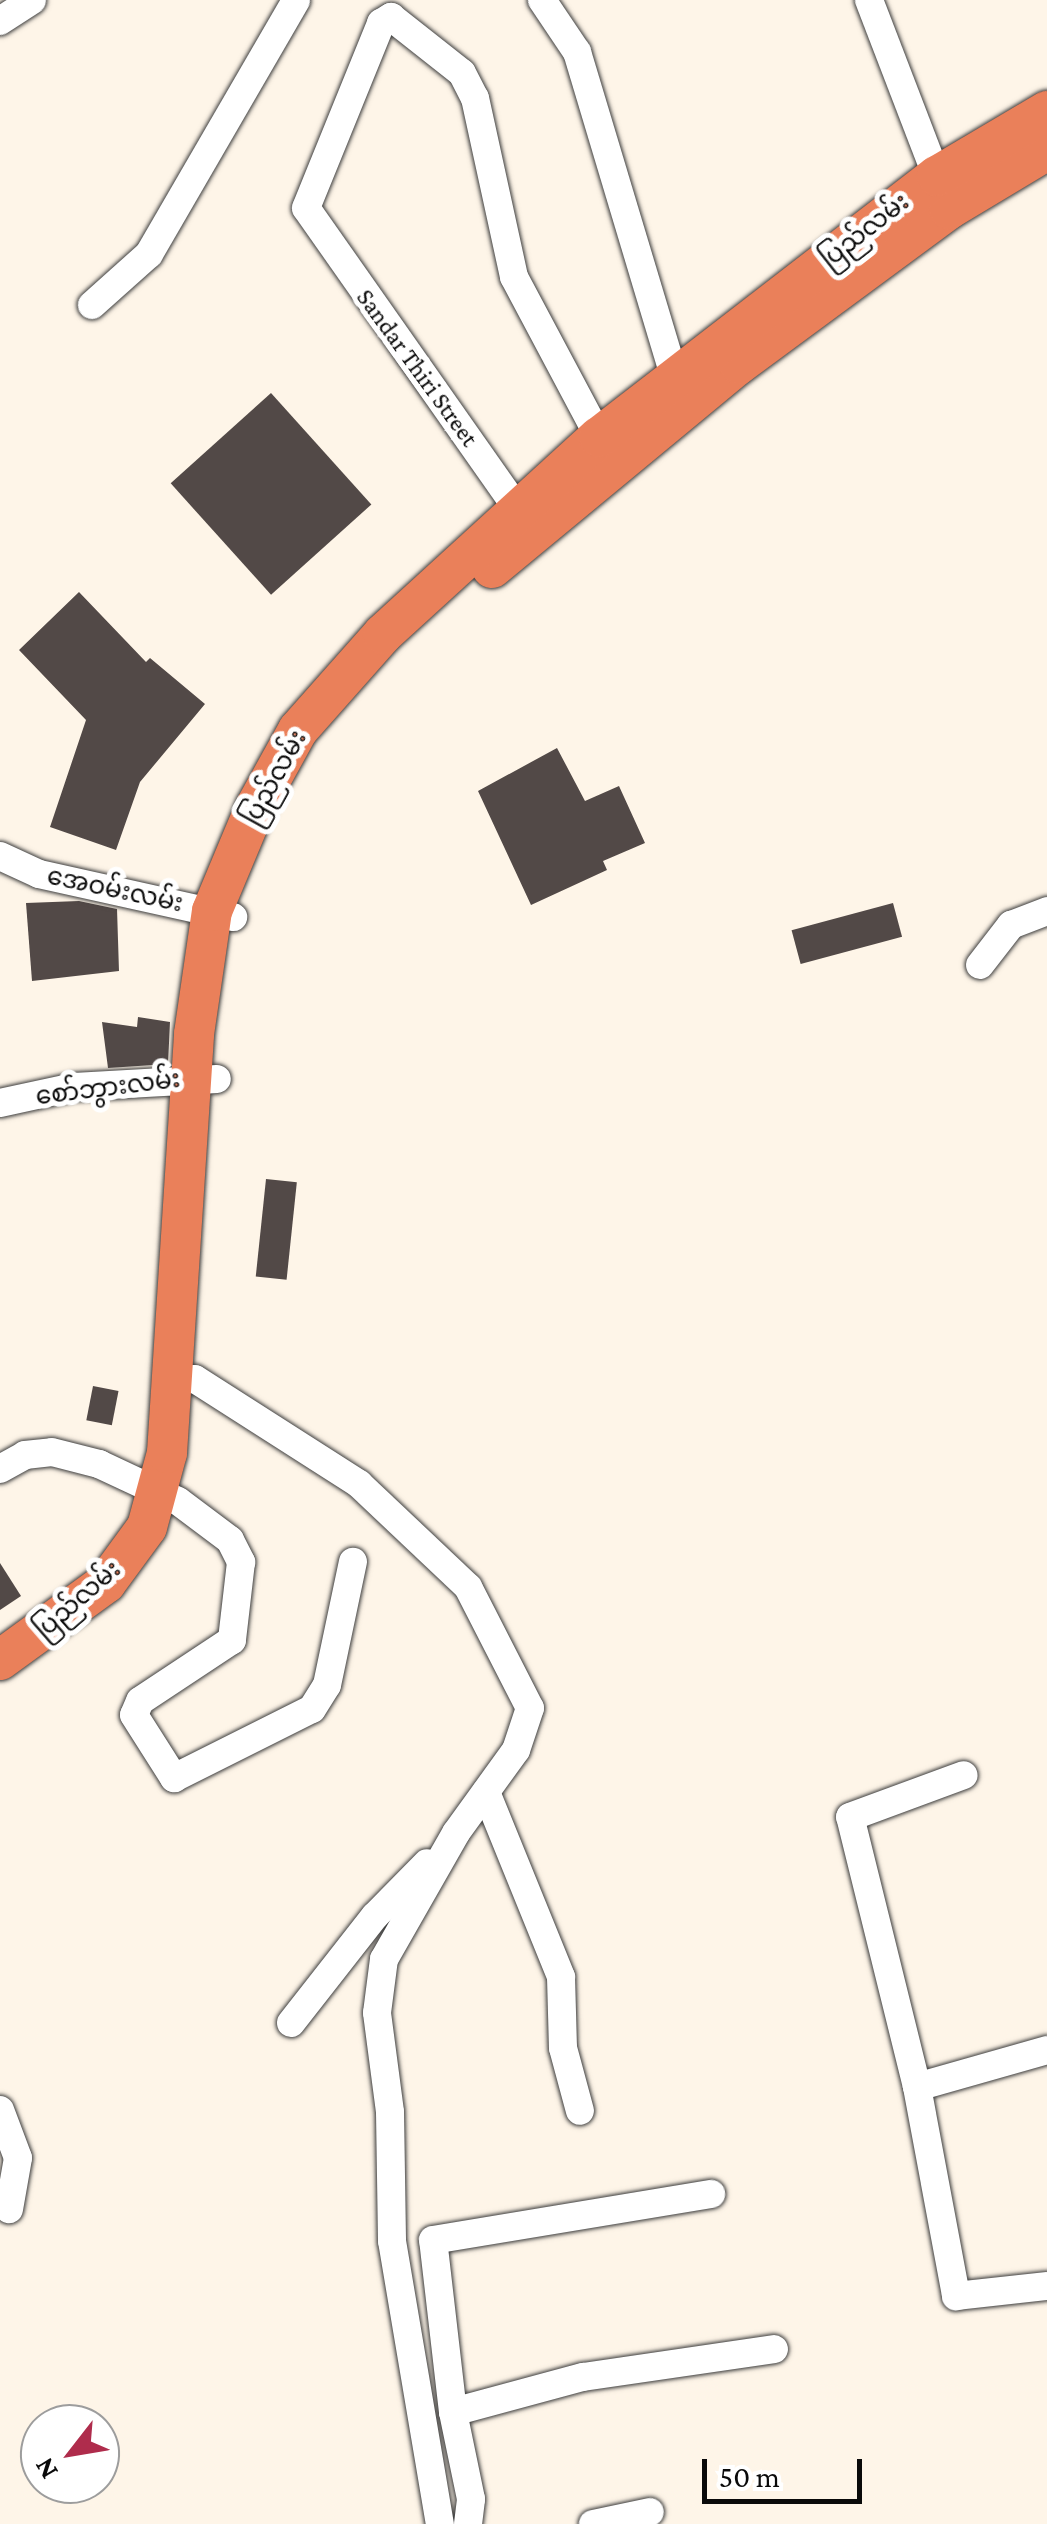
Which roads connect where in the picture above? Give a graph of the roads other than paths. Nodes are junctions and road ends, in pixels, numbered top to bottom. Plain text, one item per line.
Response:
1 (32, 0) edge
2 (296, 0) edge
3 (542, 0) edge
4 (869, 0) edge
5 (0, 21) edge
6 (1047, 111) edge
7 (1047, 150) edge
8 (943, 193) junction
9 (92, 305) dead end
10 (680, 393) junction
11 (599, 437) junction
12 (519, 510) junction
13 (0, 856) edge
14 (1047, 912) edge
15 (222, 914) junction
16 (980, 964) dead end
17 (204, 1079) junction
18 (0, 1103) edge
19 (184, 1379) junction
20 (0, 1469) edge
21 (167, 1496) junction
22 (353, 1562) dead end
23 (0, 1660) edge
24 (0, 1687) edge
25 (964, 1775) dead end
26 (486, 1792) junction
27 (456, 1833) junction
28 (292, 2023) dead end
29 (1047, 2050) edge
30 (917, 2087) junction
31 (0, 2110) edge
32 (580, 2111) dead end
33 (711, 2194) dead end
34 (9, 2209) dead end
35 (1047, 2286) edge
36 (774, 2349) dead end
37 (453, 2412) junction
38 (650, 2512) dead end
39 (440, 2524) edge
40 (468, 2524) edge
41 (593, 2524) edge

1 - 5 street
2 - 9 street
3 - 10 street
4 - 8 street
6 - 8 highway, ပြည်လမ်း
7 - 8 highway, ပြည်လမ်း
8 - 10 highway, ပြည်လမ်း
10 - 11 highway, ပြည်လမ်း
10 - 15 highway, ပြည်လမ်း
11 - 12 highway, ပြည်လမ်း
11 - 12 street, Sandar Thiri Street
12 - 15 highway, ပြည်လမ်း
13 - 15 street, အေဝမ်းလမ်း
14 - 16 street
15 - 17 highway, ပြည်လမ်း
17 - 18 street, စော်ဘွားလမ်း
17 - 19 highway, ပြည်လမ်း
19 - 21 highway, ပြည်လမ်း
19 - 26 street
20 - 21 street
21 - 22 street
21 - 23 highway, ပြည်လမ်း
21 - 24 highway, ပြည်လမ်း
25 - 30 street
26 - 27 street
26 - 32 street
27 - 28 street
27 - 39 street
29 - 30 street
30 - 35 street
31 - 34 street
33 - 37 street
36 - 37 street
37 - 40 street
38 - 41 street

